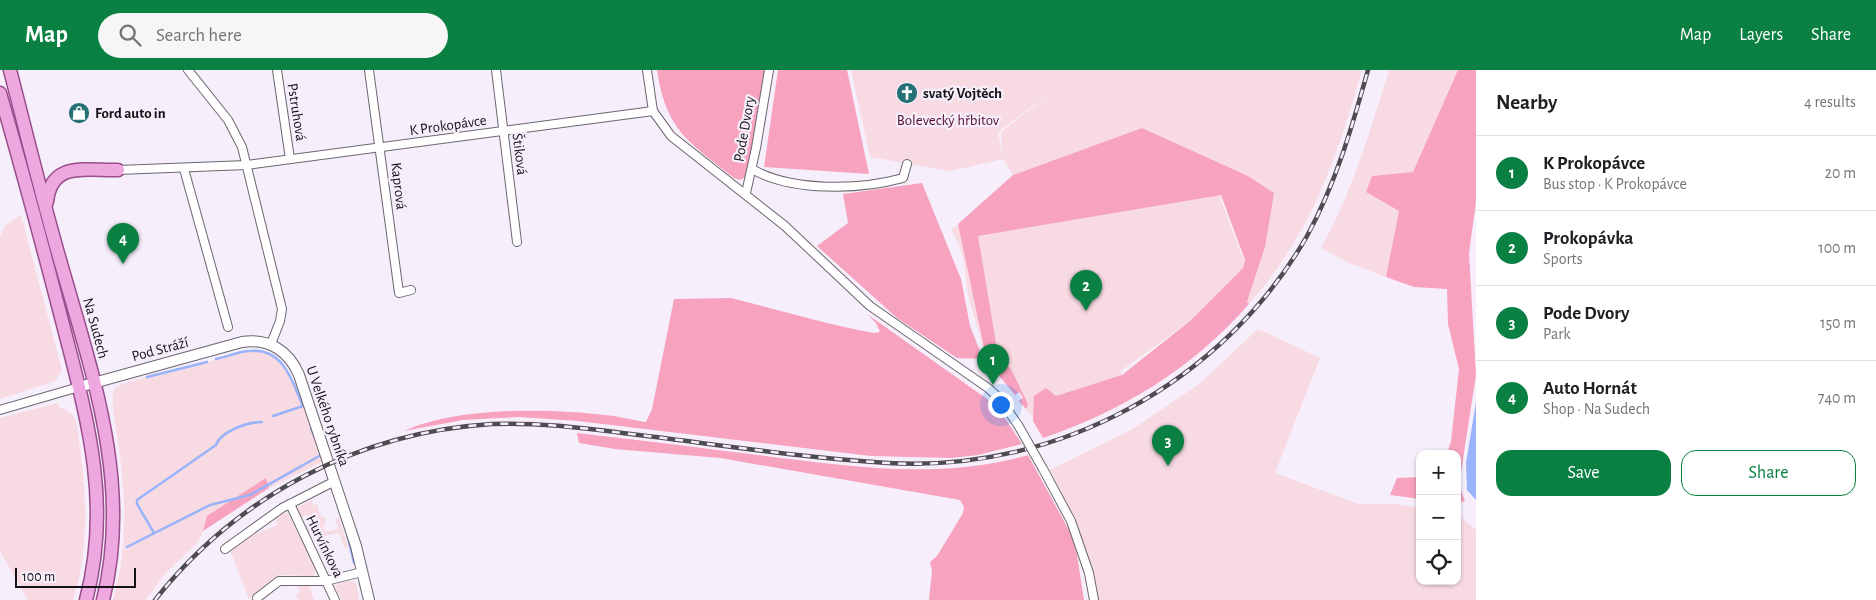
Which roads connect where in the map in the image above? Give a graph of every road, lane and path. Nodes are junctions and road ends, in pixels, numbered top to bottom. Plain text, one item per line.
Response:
1 (10, 70) edge
2 (188, 70) edge
3 (277, 70) edge
4 (369, 70) edge
5 (496, 70) edge
6 (647, 70) edge
7 (769, 70) edge
8 (0, 94) edge
9 (653, 110) junction
10 (503, 131) junction
11 (380, 148) junction
12 (290, 159) junction
13 (907, 164) dead end
14 (247, 165) junction
15 (184, 168) junction
16 (752, 169) junction
17 (118, 170) joint
18 (746, 193) junction
19 (46, 209) junction
20 (517, 242) dead end
21 (411, 290) dead end
22 (228, 327) dead end
23 (271, 344) junction
24 (94, 383) junction
25 (79, 387) junction
26 (0, 410) edge
27 (335, 481) junction
28 (290, 504) junction
29 (225, 549) dead end
30 (362, 572) junction
31 (326, 581) junction
32 (257, 598) dead end
33 (86, 600) edge
34 (103, 600) edge
35 (336, 600) edge
36 (369, 600) edge
37 (1094, 600) edge

1 - 19 main road, Na Sudech
2 - 14 street
3 - 12 street, Pstruhová
4 - 11 street, Kaprová
5 - 10 street, Štiková
6 - 9 street
7 - 16 street, Pode Dvory
8 - 25 main road, Na Sudech
9 - 10 street, K Prokopávce
9 - 18 street
10 - 11 street, K Prokopávce
10 - 20 street, Štiková
11 - 12 street, K Prokopávce
11 - 21 street, Kaprová
12 - 14 street, K Prokopávce
13 - 16 street
14 - 15 street
14 - 23 street
15 - 17 street
15 - 22 street
16 - 18 street, Pode Dvory
17 - 19 main road
18 - 37 street, bridge
19 - 24 main road, Na Sudech
23 - 24 street, Pod Stráží
23 - 27 street, U Velkého rybníka
24 - 25 street, Pod Stráží
24 - 34 main road, Na Sudech
25 - 26 street, Pod Stráží
25 - 33 main road, Na Sudech
27 - 28 street
27 - 30 street, U Velkého rybníka
28 - 29 street
28 - 31 street, Hurvínkova
30 - 31 street
30 - 36 street, U Velkého rybníka
31 - 32 street
31 - 35 street, Hurvínkova

